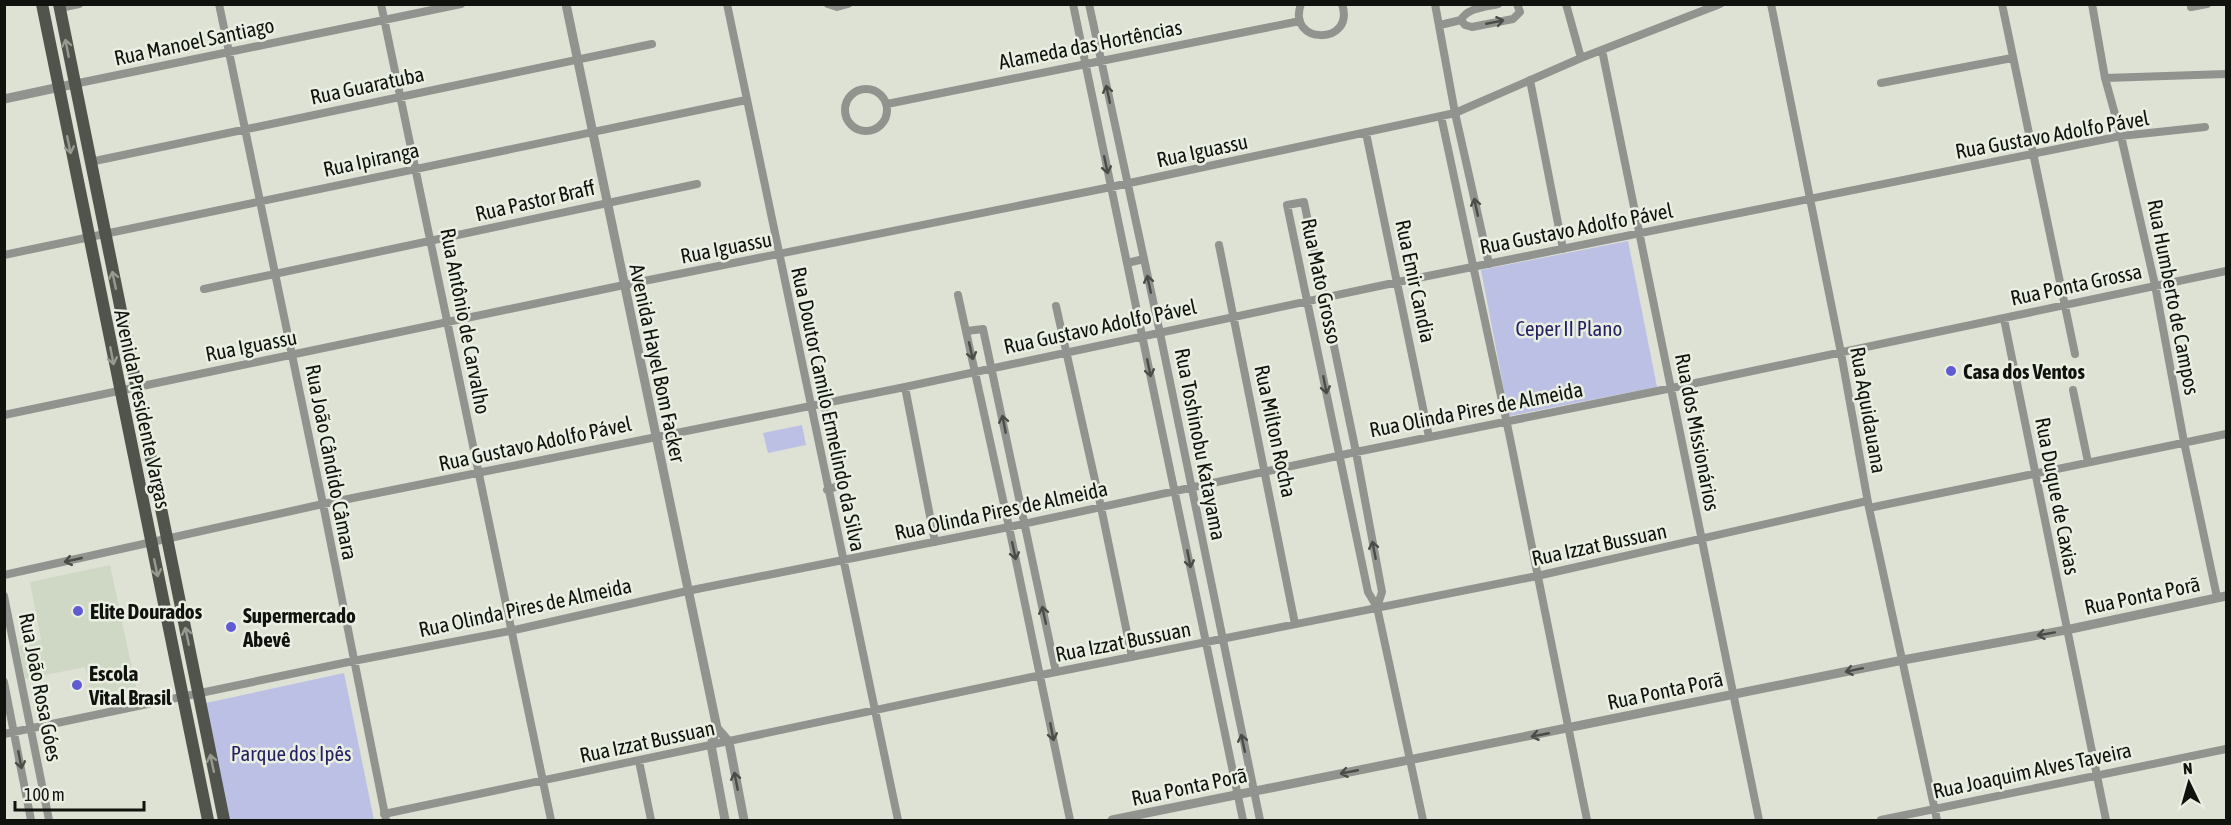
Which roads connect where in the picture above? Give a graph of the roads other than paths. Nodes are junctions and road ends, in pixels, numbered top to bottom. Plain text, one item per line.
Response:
1 (42, 4) edge
2 (79, 4) edge
3 (219, 4) edge
4 (381, 4) edge
5 (461, 4) edge
6 (566, 4) edge
7 (727, 4) edge
8 (828, 4) edge
9 (848, 4) edge
10 (1073, 4) edge
11 (1089, 4) edge
12 (1301, 4) edge
13 (1342, 4) edge
14 (1436, 4) edge
15 (1498, 4) edge
16 (1517, 4) edge
17 (1566, 4) edge
18 (1720, 4) edge
19 (1771, 4) edge
20 (2002, 4) edge
21 (2092, 4) edge
22 (2207, 4) edge
23 (59, 7) edge
24 (2192, 8) dead end
25 (1461, 20) junction
26 (385, 21) junction
27 (1300, 21) junction
28 (1440, 25) junction
29 (652, 44) dead end
30 (1602, 50) junction
31 (229, 52) junction
32 (1581, 58) junction
33 (2012, 58) junction
34 (579, 60) junction
35 (1101, 60) junction
36 (1085, 63) junction
37 (2226, 74) edge
38 (2105, 78) junction
39 (1530, 80) junction
40 (1881, 83) dead end
41 (74, 84) junction
42 (58, 87) junction
43 (400, 96) junction
44 (4, 99) edge
45 (746, 99) junction
46 (887, 104) junction
47 (1455, 113) junction
48 (1442, 116) junction
49 (2205, 127) dead end
50 (246, 129) junction
51 (592, 130) junction
52 (1366, 133) junction
53 (2121, 136) junction
54 (2034, 154) junction
55 (90, 162) junction
56 (416, 168) junction
57 (697, 184) dead end
58 (1127, 184) junction
59 (1111, 187) junction
60 (1810, 200) junction
61 (259, 201) junction
62 (606, 202) junction
63 (105, 234) junction
64 (1639, 234) junction
65 (88, 237) junction
66 (432, 241) junction
67 (1219, 244) dead end
68 (1563, 249) junction
69 (4, 255) edge
70 (778, 255) junction
71 (1144, 259) junction
72 (1127, 262) junction
73 (1489, 264) junction
74 (1474, 267) junction
75 (2226, 271) edge
76 (274, 274) junction
77 (1398, 282) junction
78 (624, 285) junction
79 (2155, 285) junction
80 (204, 289) dead end
81 (958, 295) dead end
82 (1324, 298) junction
83 (1308, 302) junction
84 (2065, 305) junction
85 (1056, 306) dead end
86 (1234, 316) junction
87 (2004, 319) junction
88 (447, 323) junction
89 (967, 331) junction
90 (1160, 333) junction
91 (1143, 337) junction
92 (1066, 353) junction
93 (1841, 353) junction
94 (2075, 354) dead end
95 (292, 356) junction
96 (993, 367) junction
97 (976, 370) junction
98 (136, 386) junction
99 (905, 387) junction
100 (1672, 388) junction
101 (118, 390) junction
102 (2073, 390) dead end
103 (824, 403) junction
104 (809, 405) junction
105 (4, 415) edge
106 (1506, 422) junction
107 (2226, 434) edge
108 (655, 436) junction
109 (1429, 437) junction
110 (2184, 442) junction
111 (1356, 452) junction
112 (1339, 455) junction
113 (2088, 462) junction
114 (1266, 471) junction
115 (478, 473) junction
116 (2036, 473) junction
117 (1191, 487) junction
118 (827, 490) junction
119 (1175, 490) junction
120 (323, 504) junction
121 (1868, 505) junction
122 (1101, 507) junction
123 (1024, 524) junction
124 (1010, 527) junction
125 (166, 539) junction
126 (1702, 540) junction
127 (935, 542) junction
128 (150, 543) junction
129 (843, 561) junction
130 (4, 576) edge
131 (1537, 576) junction
132 (687, 591) junction
133 (4, 596) edge
134 (2222, 597) edge
135 (1377, 607) junction
136 (1295, 624) junction
137 (2066, 630) junction
138 (510, 631) junction
139 (1221, 640) junction
140 (1206, 643) junction
141 (1132, 657) junction
142 (1903, 660) junction
143 (354, 661) junction
144 (1056, 672) junction
145 (1041, 675) junction
146 (4, 682) edge
147 (198, 693) junction
148 (1734, 694) junction
149 (182, 697) junction
150 (873, 711) junction
151 (31, 728) junction
152 (717, 728) junction
153 (1569, 729) junction
154 (14, 732) junction
155 (4, 734) edge
156 (729, 742) junction
157 (711, 745) junction
158 (2226, 749) edge
159 (1411, 760) junction
160 (639, 761) junction
161 (2097, 775) junction
162 (542, 781) junction
163 (1254, 791) junction
164 (1238, 794) junction
165 (1934, 809) junction
166 (385, 817) edge
167 (31, 820) edge
168 (49, 820) edge
169 (207, 820) edge
170 (224, 820) edge
171 (551, 820) edge
172 (651, 820) edge
173 (725, 820) edge
174 (744, 820) edge
175 (898, 820) edge
176 (1070, 820) edge
177 (1112, 820) edge
178 (1243, 820) edge
179 (1260, 820) edge
180 (1423, 820) edge
181 (1587, 820) edge
182 (1759, 820) edge
183 (1881, 820) edge
184 (1937, 820) edge
185 (2106, 820) edge

1 - 42 main road, Avenida Presidente Vargas
2 - 23 street
3 - 31 street, Rua João Cândido Câmara
4 - 26 street, Rua Antônio de Carvalho
5 - 26 street, Rua Manoel Santiago
6 - 34 street, Avenida Hayel Bom Facker
7 - 45 street, Rua Doutor Camilo Ermelindo da Silva
8 - 9 street
10 - 36 street, Rua Toshinobu Katayama
11 - 35 street, Rua Toshinobu Katayama
12 - 27 street
13 - 27 street
14 - 28 street
15 - 25 street
25 -> 16 street
17 - 32 street
18 - 30 street, Rua Iguassu
19 - 60 street, Rua Aquidauana
20 - 33 street
21 - 38 street, Rua Humberto de Campos
22 - 24 street
41 -> 23 main road, Avenida Presidente Vargas
25 - 28 street
26 - 31 street, Rua Manoel Santiago
26 - 43 street, Rua Antônio de Carvalho
27 - 35 street, Alameda das Hortências
28 - 47 street
29 - 34 street, Rua Guaratuba
30 - 32 street, Rua Iguassu
30 - 64 street, Rua dos Missionários
31 - 41 street, Rua Manoel Santiago
31 - 50 street, Rua João Cândido Câmara
32 - 39 street, Rua Iguassu
33 - 40 street
33 - 54 street
34 - 43 street, Rua Guaratuba
34 - 51 street, Avenida Hayel Bom Facker
35 - 36 street, Alameda das Hortências
58 -> 35 street, Rua Toshinobu Katayama
36 - 46 street, Alameda das Hortências
36 -> 59 street, Rua Toshinobu Katayama
37 - 38 street
38 - 53 street, Rua Humberto de Campos
39 - 47 street, Rua Iguassu
39 - 68 street
41 - 42 street, Rua Manoel Santiago
41 - 55 main road, Avenida Presidente Vargas
42 - 44 street, Rua Manoel Santiago
42 -> 65 main road, Avenida Presidente Vargas
43 - 50 street, Rua Guaratuba
43 - 56 street, Rua Antônio de Carvalho
45 - 51 street, Rua Ipiranga
45 - 70 street, Rua Doutor Camilo Ermelindo da Silva
46 - 46 street
47 - 48 street, Rua Iguassu
73 -> 47 street
48 - 52 street, Rua Iguassu
48 - 74 street
49 - 53 street, Rua Gustavo Adolfo Pável
50 - 55 street, Rua Guaratuba
50 - 61 street, Rua João Cândido Câmara
51 - 56 street, Rua Ipiranga
51 - 62 street, Avenida Hayel Bom Facker
52 - 58 street, Rua Iguassu
52 - 77 street, Rua Emir Candia
53 - 54 street, Rua Gustavo Adolfo Pável
53 - 79 street, Rua Humberto de Campos
54 - 60 street, Rua Gustavo Adolfo Pável
54 - 84 street
55 - 63 main road, Avenida Presidente Vargas
56 - 61 street, Rua Ipiranga
56 - 66 street, Rua Antônio de Carvalho
57 - 62 street, Rua Pastor Braff
58 - 59 street, Rua Iguassu
58 - 71 street, Rua Toshinobu Katayama
59 - 70 street, Rua Iguassu
59 - 72 street, Rua Toshinobu Katayama
60 - 64 street, Rua Gustavo Adolfo Pável
60 - 93 street, Rua Aquidauana
61 - 63 street, Rua Ipiranga
61 - 76 street, Rua João Cândido Câmara
62 - 66 street, Rua Pastor Braff
62 - 78 street, Avenida Hayel Bom Facker
63 - 65 street, Rua Ipiranga
98 -> 63 main road, Avenida Presidente Vargas
64 - 68 street, Rua Gustavo Adolfo Pável
64 - 100 street, Rua dos Missionários
65 - 69 street, Rua Ipiranga
65 -> 101 main road, Avenida Presidente Vargas
66 - 76 street, Rua Pastor Braff
66 - 88 street, Rua Antônio de Carvalho
67 - 86 street, Rua Milton Rocha
68 - 73 street, Rua Gustavo Adolfo Pável
70 - 78 street, Rua Iguassu
70 - 104 street, Rua Doutor Camilo Ermelindo da Silva
71 - 72 street
90 -> 71 street, Rua Toshinobu Katayama
72 - 91 street, Rua Toshinobu Katayama
73 - 74 street, Rua Gustavo Adolfo Pável
74 - 77 street, Rua Gustavo Adolfo Pável
74 - 106 street
75 - 79 street, Rua Ponta Grossa
76 - 80 street, Rua Pastor Braff
76 - 95 street, Rua João Cândido Câmara
77 - 82 street, Rua Gustavo Adolfo Pável
77 - 109 street, Rua Emir Candia
78 - 88 street, Rua Iguassu
78 - 108 street, Avenida Hayel Bom Facker
79 - 84 street, Rua Ponta Grossa
79 - 110 street, Rua Humberto de Campos
81 - 89 street
82 - 83 street, Rua Gustavo Adolfo Pável
82 - 83 street, Rua Mato Grosso
82 - 111 street, Rua Mato Grosso
83 - 86 street, Rua Gustavo Adolfo Pável
83 -> 112 street, Rua Mato Grosso
84 - 87 street, Rua Ponta Grossa
84 - 94 street
85 - 92 street
86 - 90 street, Rua Gustavo Adolfo Pável
86 - 114 street, Rua Milton Rocha
87 - 93 street, Rua Olinda Pires de Almeida
87 - 116 street, Rua Duque de Caxias
88 - 95 street, Rua Iguassu
88 - 115 street, Rua Antônio de Carvalho
89 - 96 street
89 -> 97 street
90 - 91 street, Rua Gustavo Adolfo Pável
90 - 117 street, Rua Toshinobu Katayama
91 - 92 street, Rua Gustavo Adolfo Pável
91 -> 119 street, Rua Toshinobu Katayama
92 - 96 street, Rua Gustavo Adolfo Pável
92 - 122 street
93 - 100 street, Rua Olinda Pires de Almeida
93 - 121 street, Rua Aquidauana
95 - 98 street, Rua Iguassu
95 - 120 street, Rua João Cândido Câmara
96 - 97 street, Rua Gustavo Adolfo Pável
123 -> 96 street
97 - 99 street, Rua Gustavo Adolfo Pável
97 - 124 street
98 - 101 street, Rua Iguassu
98 - 125 main road, Avenida Presidente Vargas
99 - 103 street, Rua Gustavo Adolfo Pável
99 - 127 street
100 - 106 street, Rua Olinda Pires de Almeida
100 - 126 street, Rua dos Missionários
101 - 105 street, Rua Iguassu
101 - 128 main road, Avenida Presidente Vargas
102 - 113 street
103 - 104 street, Rua Gustavo Adolfo Pável
103 - 118 street
104 - 108 street, Rua Gustavo Adolfo Pável
104 - 118 street, Rua Doutor Camilo Ermelindo da Silva
106 - 109 street, Rua Olinda Pires de Almeida
106 - 131 street
107 - 110 street, Rua Izzat Bussuan
108 - 115 street, Rua Gustavo Adolfo Pável
108 - 132 street, Avenida Hayel Bom Facker
109 - 111 street, Rua Olinda Pires de Almeida
110 - 113 street, Rua Izzat Bussuan
110 - 134 street, Rua Humberto de Campos
111 - 112 street, Rua Olinda Pires de Almeida
135 -> 111 street, Rua Mato Grosso
112 - 114 street, Rua Olinda Pires de Almeida
112 - 135 street, Rua Mato Grosso
113 - 116 street, Rua Izzat Bussuan
114 - 117 street, Rua Olinda Pires de Almeida
114 - 136 street, Rua Milton Rocha
115 - 120 street, Rua Gustavo Adolfo Pável
115 - 138 street, Rua Antônio de Carvalho
116 - 121 street, Rua Izzat Bussuan
116 - 137 street, Rua Duque de Caxias
117 - 119 street, Rua Olinda Pires de Almeida
117 - 139 street, Rua Toshinobu Katayama
118 - 129 street, Rua Doutor Camilo Ermelindo da Silva
119 - 122 street, Rua Olinda Pires de Almeida
119 -> 140 street, Rua Toshinobu Katayama
120 - 125 street, Rua Gustavo Adolfo Pável
120 - 143 street, Rua João Cândido Câmara
121 - 126 street, Rua Izzat Bussuan
121 - 142 street, Rua Aquidauana
122 - 123 street, Rua Olinda Pires de Almeida
122 - 141 street
123 - 124 street, Rua Olinda Pires de Almeida
144 -> 123 street
124 - 127 street, Rua Olinda Pires de Almeida
124 -> 145 street
125 - 128 street, Rua Gustavo Adolfo Pável
147 -> 125 main road, Avenida Presidente Vargas
126 - 131 street, Rua Izzat Bussuan
126 - 148 street, Rua dos Missionários
127 - 129 street, Rua Olinda Pires de Almeida
128 -> 130 street, Rua Gustavo Adolfo Pável
128 -> 149 main road, Avenida Presidente Vargas
129 - 132 street, Rua Olinda Pires de Almeida
129 - 150 street, Rua Doutor Camilo Ermelindo da Silva
131 - 135 street, Rua Izzat Bussuan
131 - 153 street
132 - 138 street, Rua Olinda Pires de Almeida
132 - 152 street, Avenida Hayel Bom Facker
133 - 151 street, Rua João Rosa Góes
134 - 137 street, Rua Ponta Porã
135 - 136 street, Rua Izzat Bussuan
135 - 159 street, Rua Mato Grosso
136 - 139 street, Rua Izzat Bussuan
137 -> 142 street, Rua Ponta Porã
137 - 161 street, Rua Duque de Caxias
138 - 143 street, Rua Olinda Pires de Almeida
138 - 162 street, Rua Antônio de Carvalho
139 - 140 street, Rua Izzat Bussuan
163 -> 139 street, Rua Toshinobu Katayama
140 - 141 street, Rua Izzat Bussuan
140 - 164 street, Rua Toshinobu Katayama
141 - 144 street, Rua Izzat Bussuan
142 -> 148 street, Rua Ponta Porã
142 - 165 street, Rua Aquidauana
143 - 147 street, Rua Olinda Pires de Almeida
143 - 166 street, Rua João Cândido Câmara
144 - 145 street, Rua Izzat Bussuan
145 - 150 street, Rua Izzat Bussuan
145 -> 176 street
146 - 154 street, Rua João Rosa Góes
147 - 149 street, Rua Olinda Pires de Almeida
170 -> 147 main road, Avenida Presidente Vargas
148 - 153 street, Rua Ponta Porã
148 - 182 street, Rua dos Missionários
149 - 151 street, Rua Olinda Pires de Almeida
149 - 169 main road, Avenida Presidente Vargas
150 - 156 street, Rua Izzat Bussuan
150 - 175 street, Rua Doutor Camilo Ermelindo da Silva
151 - 154 street, Rua Olinda Pires de Almeida
151 - 168 street, Rua João Rosa Góes
152 - 156 street, Avenida Hayel Bom Facker
152 - 157 street
153 -> 159 street, Rua Ponta Porã
153 - 181 street
154 - 155 street, Rua Olinda Pires de Almeida
154 -> 167 street, Rua João Rosa Góes
156 - 157 street, Rua Izzat Bussuan
174 -> 156 street
157 - 160 street, Rua Izzat Bussuan
157 - 173 street
158 - 161 street, Rua Joaquim Alves Taveira
159 -> 163 street, Rua Ponta Porã
159 - 180 street, Rua Mato Grosso
160 - 162 street, Rua Izzat Bussuan
160 - 172 street
161 - 165 street, Rua Joaquim Alves Taveira
161 - 185 street, Rua Duque de Caxias
162 - 166 street, Rua Izzat Bussuan
162 - 171 street, Rua Antônio de Carvalho
163 - 164 street, Rua Ponta Porã
163 - 179 street, Rua Toshinobu Katayama
164 - 177 street, Rua Ponta Porã
164 - 178 street, Rua Toshinobu Katayama
165 - 183 street, Rua Joaquim Alves Taveira
165 - 184 street, Rua Aquidauana

